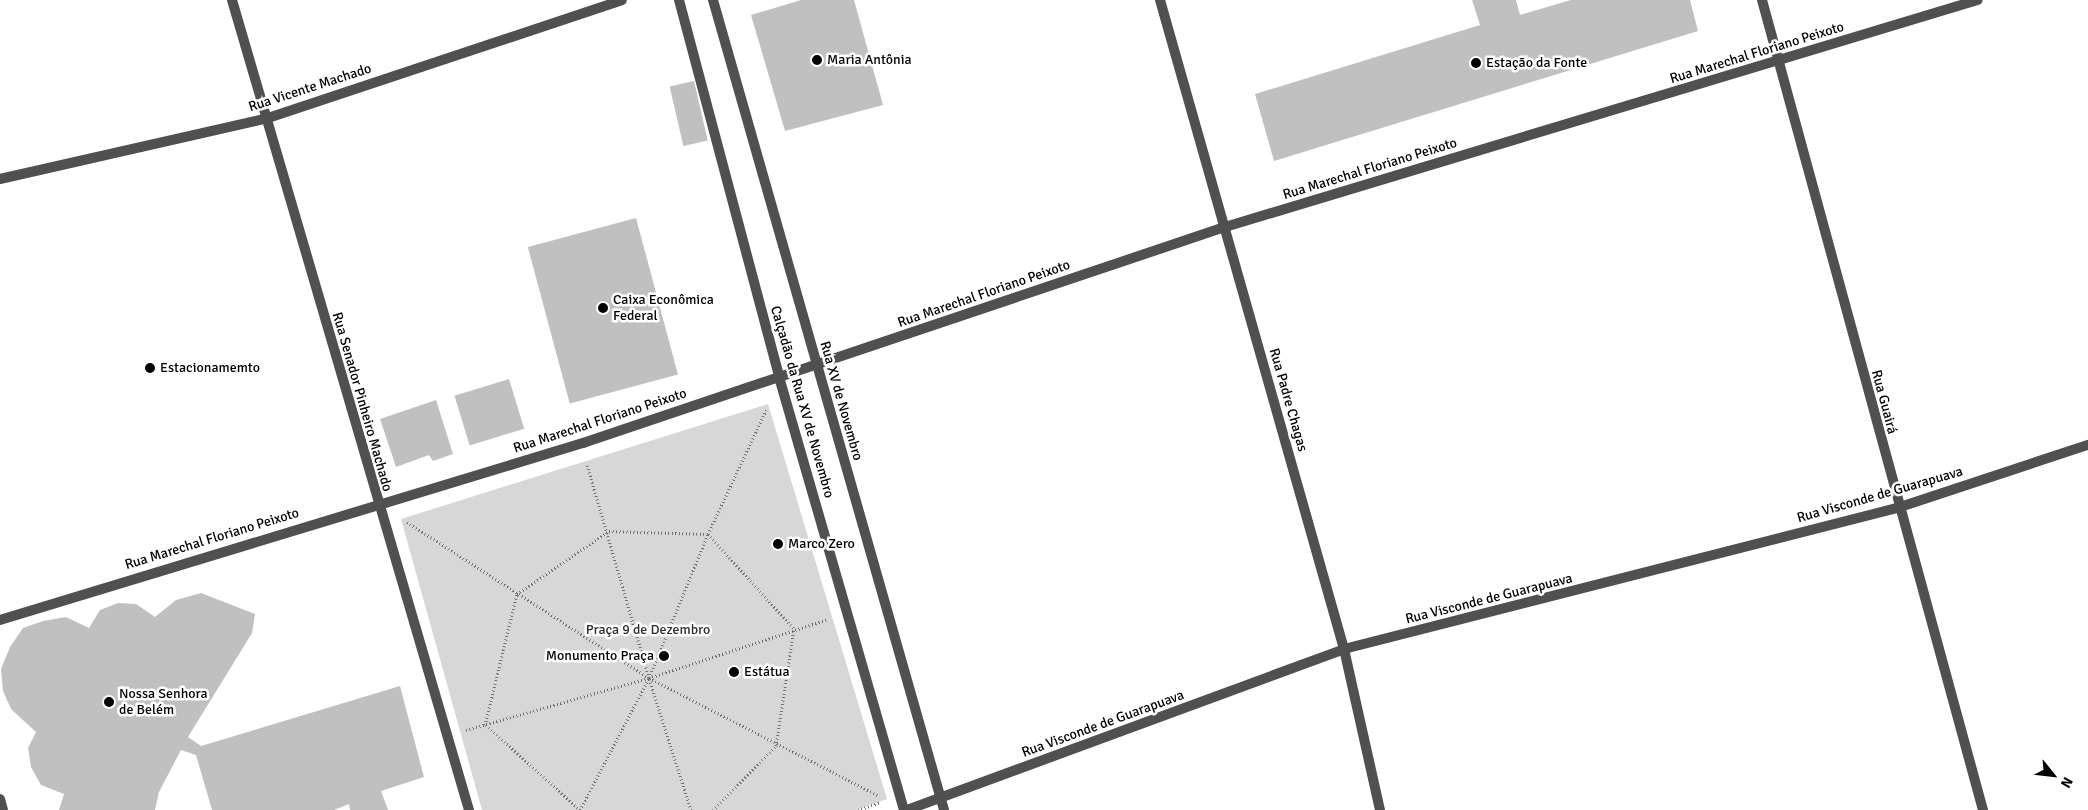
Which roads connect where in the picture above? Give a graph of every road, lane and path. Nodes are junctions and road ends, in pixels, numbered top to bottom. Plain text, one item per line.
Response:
1 (232, 0) edge
2 (622, 0) edge
3 (679, 0) edge
4 (712, 0) edge
5 (1160, 0) edge
6 (1762, 0) edge
7 (1978, 0) edge
8 (1781, 61) junction
9 (265, 119) junction
10 (0, 179) edge
11 (1224, 227) junction
12 (816, 366) junction
13 (779, 377) junction
14 (759, 407) dead end
15 (583, 442) junction
16 (2088, 445) edge
17 (596, 459) dead end
18 (587, 462) junction
19 (578, 465) dead end
20 (378, 502) junction
21 (1897, 508) junction
22 (415, 518) dead end
23 (406, 521) junction
24 (408, 530) dead end
25 (609, 531) junction
26 (708, 534) junction
27 (517, 594) junction
28 (0, 620) edge
29 (794, 629) junction
30 (1344, 649) junction
31 (650, 678) junction
32 (461, 721) dead end
33 (485, 725) junction
34 (466, 739) dead end
35 (776, 746) junction
36 (0, 799) edge
37 (941, 799) junction
38 (888, 800) dead end
39 (3, 810) edge
40 (469, 810) edge
41 (580, 810) edge
42 (691, 810) edge
43 (713, 810) edge
44 (906, 810) edge
45 (944, 810) edge
46 (1380, 810) edge
47 (1983, 810) edge

1 - 9 street, Rua Senador Pinheiro Machado
2 - 9 street, Rua Vicente Machado
3 - 13 street, Calçadão da Rua XV de Novembro
4 - 12 street, Rua XV de Novembro
5 - 11 street, Rua Padre Chagas
6 - 8 street, Rua Guairá
7 - 8 street, Rua Marechal Floriano Peixoto
8 - 11 street, Rua Marechal Floriano Peixoto
8 - 21 street, Rua Guairá
9 - 10 street, Rua Vicente Machado
9 - 20 street, Rua Senador Pinheiro Machado
11 - 12 street, Rua Marechal Floriano Peixoto
11 - 30 street, Rua Padre Chagas
12 - 13 street, Rua Marechal Floriano Peixoto
12 - 37 street, Rua XV de Novembro
13 - 15 street, Rua Marechal Floriano Peixoto
13 - 44 street, Calçadão da Rua XV de Novembro
14 - 26 path
15 - 18 path
15 - 20 street, Rua Marechal Floriano Peixoto
16 - 21 street, Rua Visconde de Guarapuava
17 - 18 path
18 - 19 path
18 - 25 path
20 - 28 street, Rua Marechal Floriano Peixoto
20 - 40 street, Rua Senador Pinheiro Machado
21 - 30 street, Rua Visconde de Guarapuava
21 - 47 street, Rua Guairá
22 - 23 path
23 - 24 path
23 - 27 path
25 - 26 path
25 - 27 path
25 - 31 path
26 - 29 path
26 - 31 path
27 - 31 path
27 - 33 path
29 - 31 path
29 - 35 path
30 - 37 street, Rua Visconde de Guarapuava
30 - 46 street, Rua Padre Chagas
31 - 33 path
31 - 35 path
31 - 41 path
31 - 42 path
32 - 34 path
33 - 41 path
35 - 38 path
35 - 43 path
36 - 39 street
37 - 44 street, Rua Visconde de Guarapuava
37 - 45 street, Rua XV de Novembro

